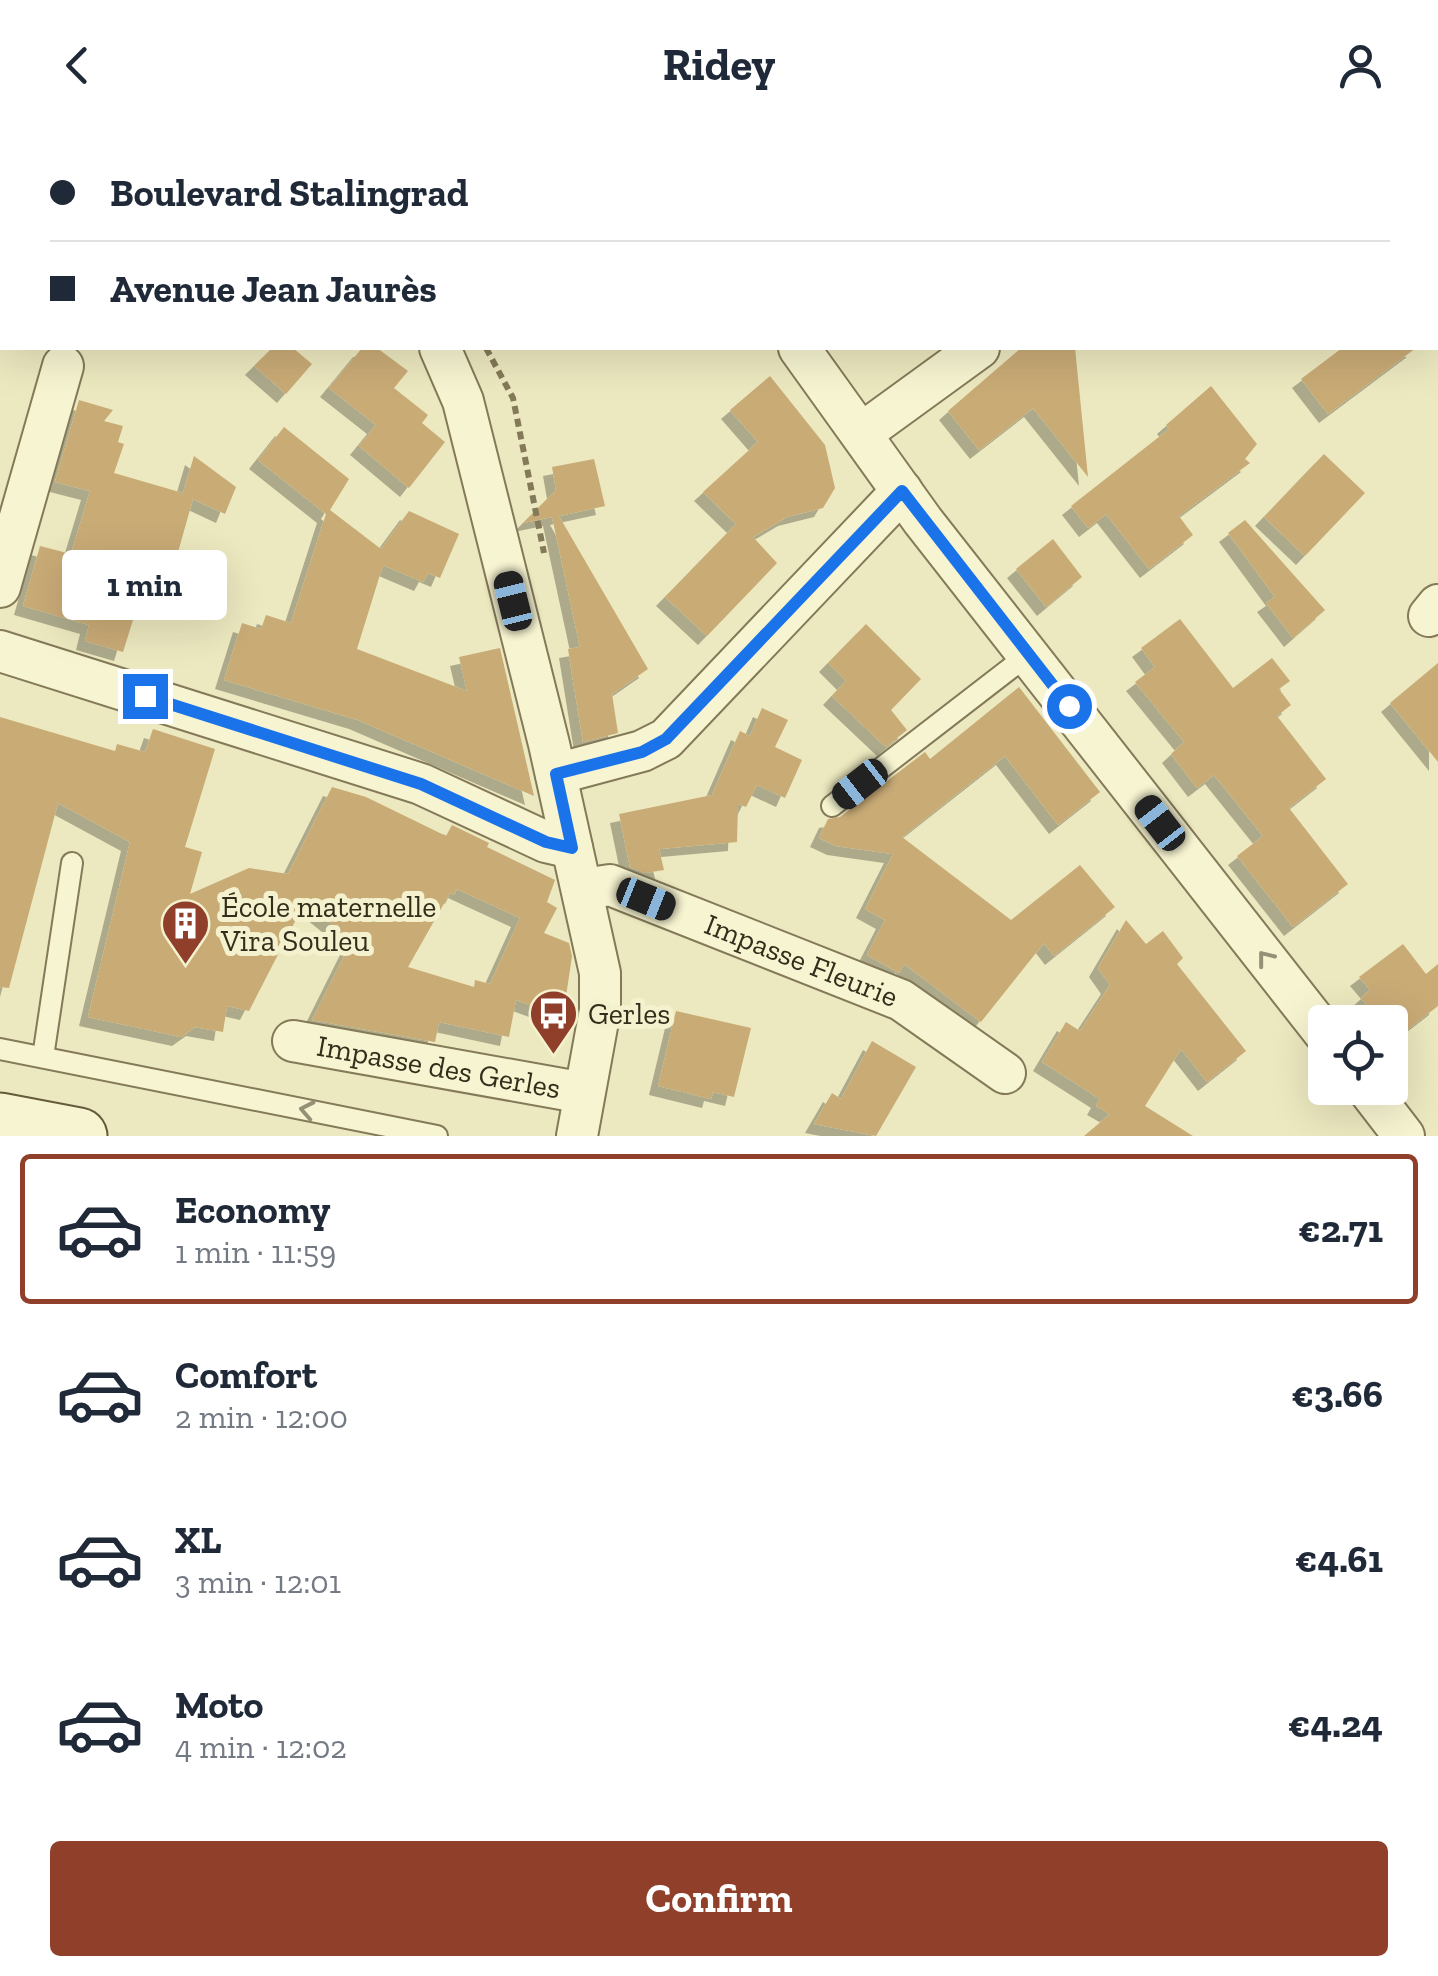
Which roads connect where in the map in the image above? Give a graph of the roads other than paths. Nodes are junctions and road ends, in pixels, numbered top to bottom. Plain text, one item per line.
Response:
1 (441, 350) edge
2 (800, 350) edge
3 (975, 350) edge
4 (63, 366) dead end
5 (862, 432) junction
6 (902, 491) junction
7 (0, 587) edge
8 (0, 651) edge
9 (1029, 654) junction
10 (556, 774) junction
11 (832, 806) dead end
12 (572, 848) junction
13 (72, 863) dead end
14 (584, 890) junction
15 (1308, 1012) edge
16 (293, 1041) dead end
17 (0, 1048) edge
18 (43, 1057) junction
19 (1005, 1073) dead end
20 (584, 1093) junction
21 (1379, 1105) edge
22 (0, 1120) edge
23 (79, 1136) edge
24 (437, 1136) edge
25 (577, 1136) edge
26 (1404, 1136) edge

1 - 10 street
2 - 5 street
3 - 5 street
4 - 7 street
5 - 6 street
6 - 9 street
6 - 10 street
8 - 12 street
9 - 11 lane
15 -> 9 street
10 - 12 street
12 - 14 street
13 - 18 lane
14 - 19 street, Impasse Fleurie
14 - 20 street
16 - 20 street, Impasse des Gerles
17 - 18 lane
24 -> 18 lane
20 - 25 street
21 - 26 street
22 - 23 main road

